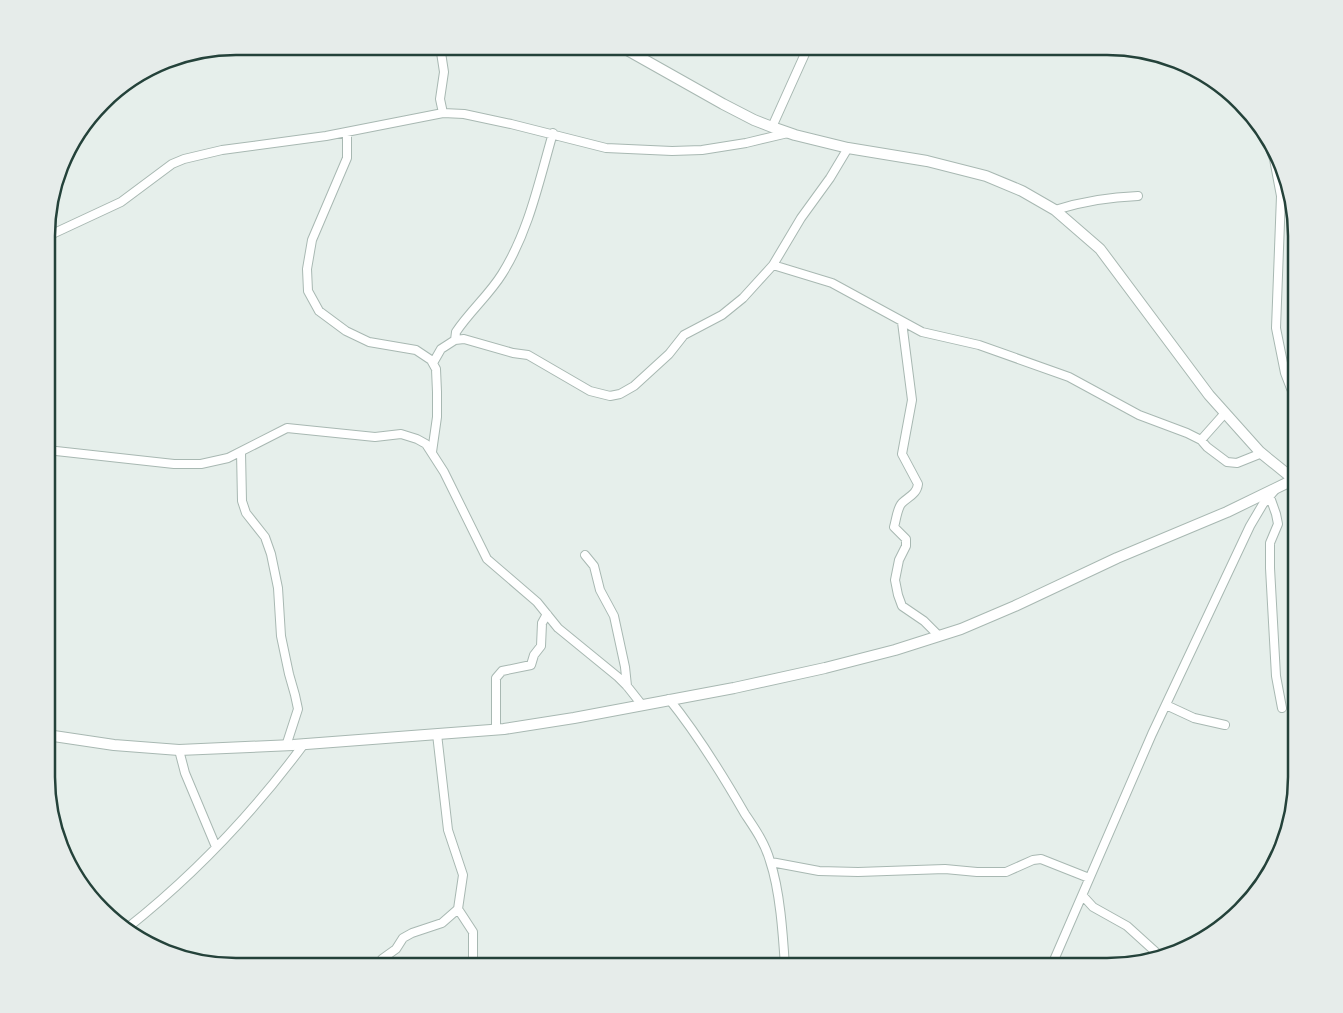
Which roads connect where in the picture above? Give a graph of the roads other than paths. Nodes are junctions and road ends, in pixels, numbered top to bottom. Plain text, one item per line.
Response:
1 (441, 55) edge
2 (636, 55) edge
3 (804, 55) edge
4 (443, 113) junction
5 (772, 127) junction
6 (347, 132) junction
7 (553, 133) junction
8 (788, 133) junction
9 (848, 148) junction
10 (1138, 196) dead end
11 (1284, 196) edge
12 (1055, 210) junction
13 (55, 233) edge
14 (773, 265) junction
15 (902, 322) junction
16 (456, 340) junction
17 (442, 349) junction
18 (423, 354) junction
19 (433, 363) junction
20 (1288, 381) edge
21 (1225, 413) junction
22 (1201, 440) junction
23 (55, 451) edge
24 (241, 452) junction
25 (432, 452) junction
26 (1262, 453) junction
27 (1288, 474) edge
28 (1288, 483) edge
29 (1276, 488) junction
30 (1270, 497) junction
31 (585, 555) dead end
32 (547, 614) junction
33 (939, 636) junction
34 (627, 686) junction
35 (669, 699) junction
36 (642, 705) junction
37 (1166, 705) junction
38 (1282, 708) dead end
39 (1225, 725) dead end
40 (496, 730) junction
41 (437, 734) junction
42 (55, 736) edge
43 (304, 744) junction
44 (286, 746) junction
45 (179, 750) junction
46 (216, 847) junction
47 (771, 862) junction
48 (1089, 878) junction
49 (1083, 896) junction
50 (458, 909) junction
51 (131, 925) edge
52 (1155, 952) edge
53 (383, 958) edge
54 (473, 958) edge
55 (784, 958) edge
56 (1056, 958) edge

1 - 4 street
2 - 5 street
3 - 5 street
4 - 6 street
4 - 7 street
5 - 8 street
6 - 13 street
6 - 18 street
7 - 8 street
7 - 16 street
8 - 9 street
9 - 12 street
9 - 14 street
10 - 12 street
11 - 20 street
12 - 21 street
14 - 15 street
14 - 16 street
15 - 22 street
15 - 33 street
16 - 17 street
17 - 18 street
17 - 19 street
18 - 19 street
19 - 25 street
21 - 22 street
21 - 26 street
22 - 26 street
23 - 24 street
24 - 25 street
24 - 44 street
25 - 32 street
26 - 27 street
28 - 29 street
29 - 30 street
29 - 33 street
30 - 37 street
30 - 38 street
31 - 34 street
32 - 34 street
32 - 40 street
33 - 35 street
34 - 36 street
35 - 36 street
35 - 47 street
36 - 40 street
37 - 39 street
37 - 48 street
40 - 41 street
41 - 43 street
41 - 50 street
42 - 45 street
43 - 44 street
43 - 46 street
44 - 45 street
45 - 46 street
46 - 51 street
47 - 48 street
47 - 55 street
48 - 49 street
49 - 52 street
49 - 56 street
50 - 53 street
50 - 54 street

